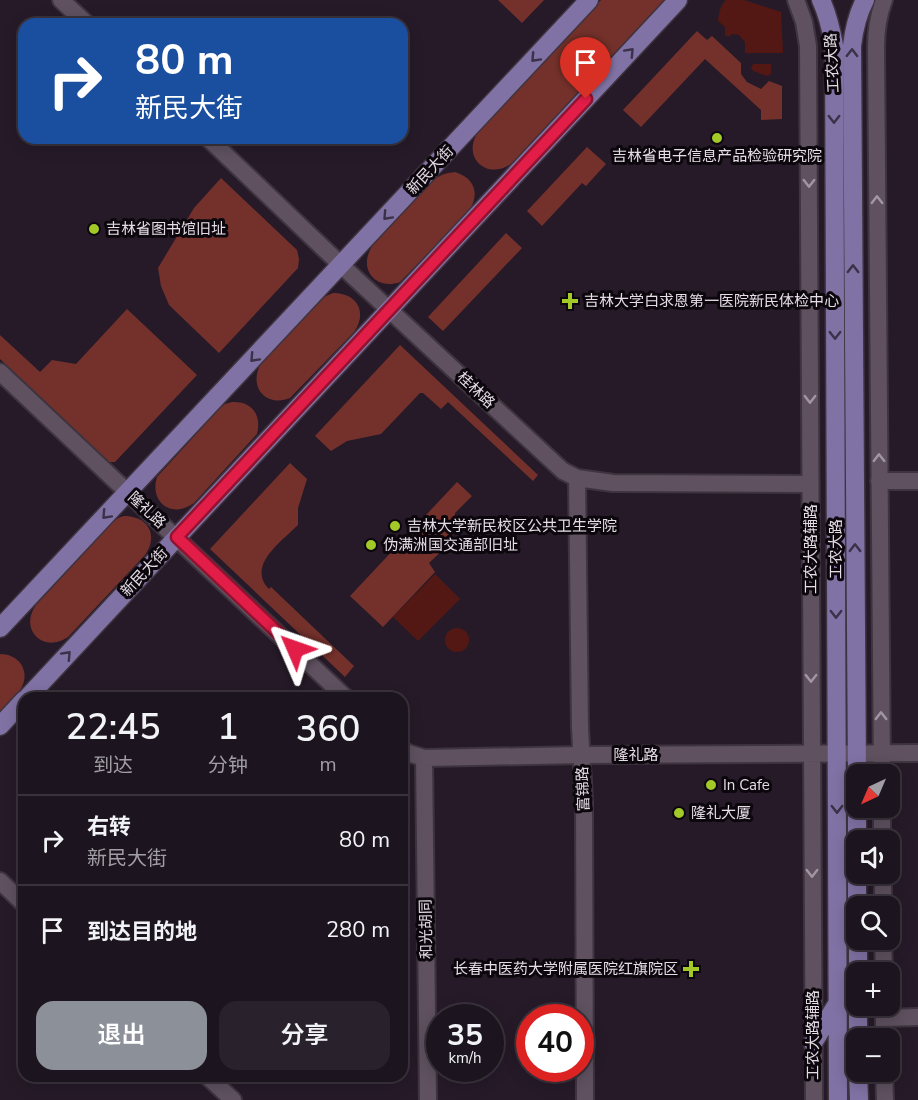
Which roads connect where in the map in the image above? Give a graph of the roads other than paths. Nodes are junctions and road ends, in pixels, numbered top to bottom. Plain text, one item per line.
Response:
1 (61, 0) edge
2 (589, 0) edge
3 (678, 0) edge
4 (796, 0) edge
5 (821, 0) edge
6 (865, 0) edge
7 (884, 0) edge
8 (80, 18) edge
9 (214, 144) edge
10 (341, 265) junction
11 (389, 310) junction
12 (0, 372) edge
13 (577, 478) junction
14 (918, 481) edge
15 (879, 482) junction
16 (810, 484) junction
17 (128, 492) junction
18 (177, 537) junction
19 (0, 628) edge
20 (32, 692) edge
21 (340, 692) edge
22 (18, 707) edge
23 (0, 726) edge
24 (408, 753) edge
25 (918, 753) edge
26 (812, 754) junction
27 (837, 754) junction
28 (856, 754) junction
29 (882, 754) junction
30 (582, 755) junction
31 (424, 758) junction
32 (856, 764) edge
33 (882, 764) edge
34 (0, 881) edge
35 (18, 898) edge
36 (838, 1002) junction
37 (900, 1014) edge
38 (918, 1017) edge
39 (813, 1043) junction
40 (214, 1082) edge
41 (858, 1082) edge
42 (884, 1082) edge
43 (233, 1100) edge
44 (428, 1100) edge
45 (585, 1100) edge
46 (814, 1100) edge
47 (838, 1100) edge
48 (859, 1100) edge
49 (885, 1100) edge

1 - 8 street
2 -> 10 main road, 新民大街
11 -> 3 main road, 新民大街
4 -> 16 street, 工农大路辅路
5 -> 27 main road, 工农大路
28 -> 6 main road, 工农大路
15 -> 7 street
9 - 10 street, 桂林路
10 - 11 street, 桂林路
10 -> 17 main road, 新民大街
11 - 13 street, 桂林路
11 - 18 main road, 新民大街
12 - 17 street, 隆礼路
13 - 16 street, 桂林路
13 - 30 street, 富锦路
14 - 15 street
29 -> 15 street
16 -> 26 street, 工农大路辅路
17 - 18 street, 隆礼路
17 -> 19 main road, 新民大街
20 -> 18 main road, 新民大街
18 - 21 street, 隆礼路
22 - 23 main road, 新民大街
24 - 31 street, 隆礼路
25 - 29 street, 隆礼路
26 - 27 street, 隆礼路
26 - 30 street, 隆礼路
26 -> 39 street, 工农大路辅路
27 - 28 street, 隆礼路
27 -> 36 main road, 工农大路
28 - 29 street, 隆礼路
28 - 32 main road, 工农大路
29 - 33 street
30 - 31 street, 隆礼路
30 - 45 street, 富锦路
31 - 44 street, 和光胡同
34 - 35 street
36 - 39 main road
36 - 47 main road, 工农大路
37 - 38 street
39 - 46 street, 工农大路辅路
40 - 43 street
41 - 48 main road
42 - 49 street

